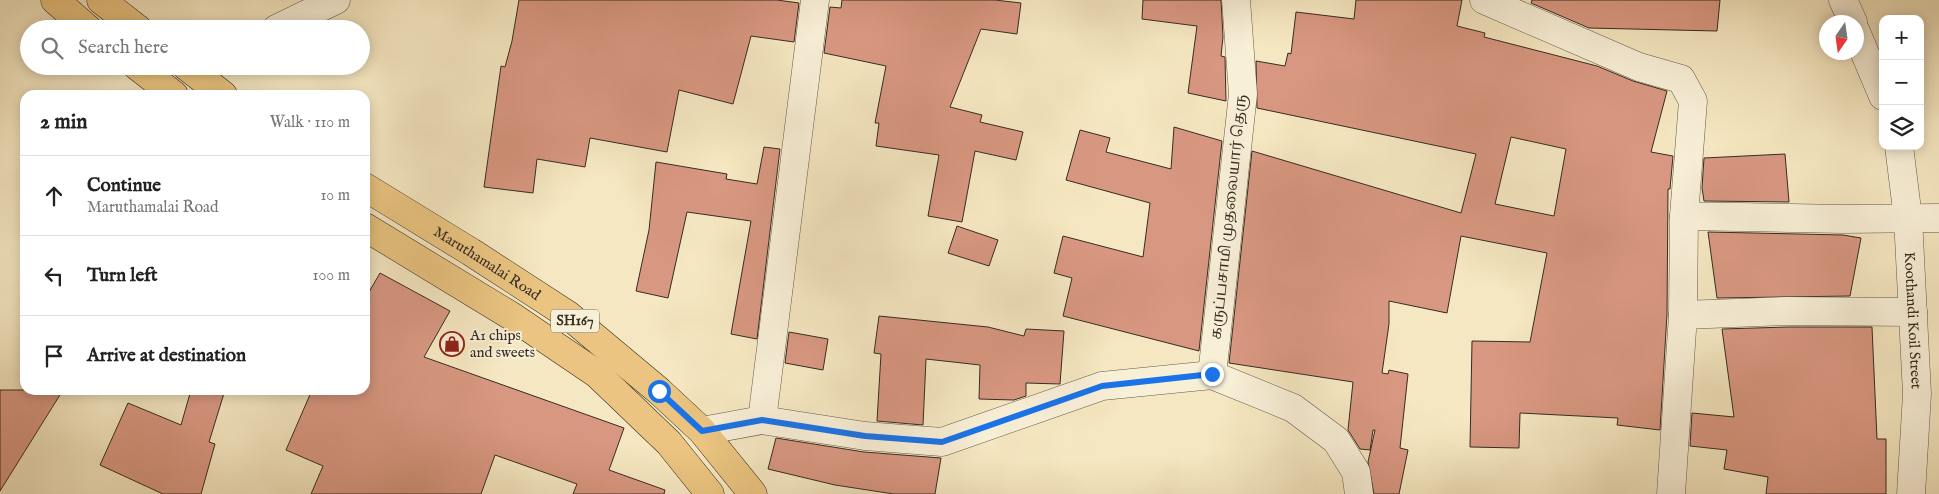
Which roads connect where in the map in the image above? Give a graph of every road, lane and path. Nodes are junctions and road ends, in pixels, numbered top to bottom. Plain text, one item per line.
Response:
1 (55, 0) edge
2 (101, 0) edge
3 (336, 0) edge
4 (815, 0) edge
5 (1236, 0) edge
6 (1484, 0) edge
7 (1843, 0) edge
8 (1849, 15) edge
9 (78, 20) edge
10 (127, 20) edge
11 (295, 20) edge
12 (1864, 51) edge
13 (148, 75) edge
14 (201, 75) edge
15 (1879, 87) edge
16 (168, 90) edge
17 (217, 90) edge
18 (1900, 150) edge
19 (370, 191) edge
20 (1684, 216) junction
21 (1908, 218) junction
22 (1939, 218) edge
23 (370, 230) edge
24 (1913, 312) junction
25 (1683, 315) junction
26 (1212, 374) junction
27 (762, 420) junction
28 (702, 431) junction
29 (710, 494) edge
30 (753, 494) edge
31 (1360, 494) edge
32 (1671, 494) edge
33 (1911, 494) edge

1 - 9 main road
2 - 10 main road
3 - 11 street
4 - 27 street
5 - 26 street, கருப்பசாமி முதலையார் தெரு
6 - 20 street
7 - 8 street
12 - 15 street
13 - 16 main road
14 - 17 main road
18 - 21 street, Koothandi Koil Street
19 - 28 main road, Maruthamalai Road / SH167
20 - 21 street
20 - 25 street
21 - 22 street
21 - 24 street, Koothandi Koil Street
23 - 29 main road, Maruthamalai Road / SH167
24 - 25 street
24 - 33 street, Koothandi Koil Street
25 - 32 street
26 - 27 street
26 - 31 street
27 - 28 street
28 - 30 main road, Maruthamalai Road / SH167

